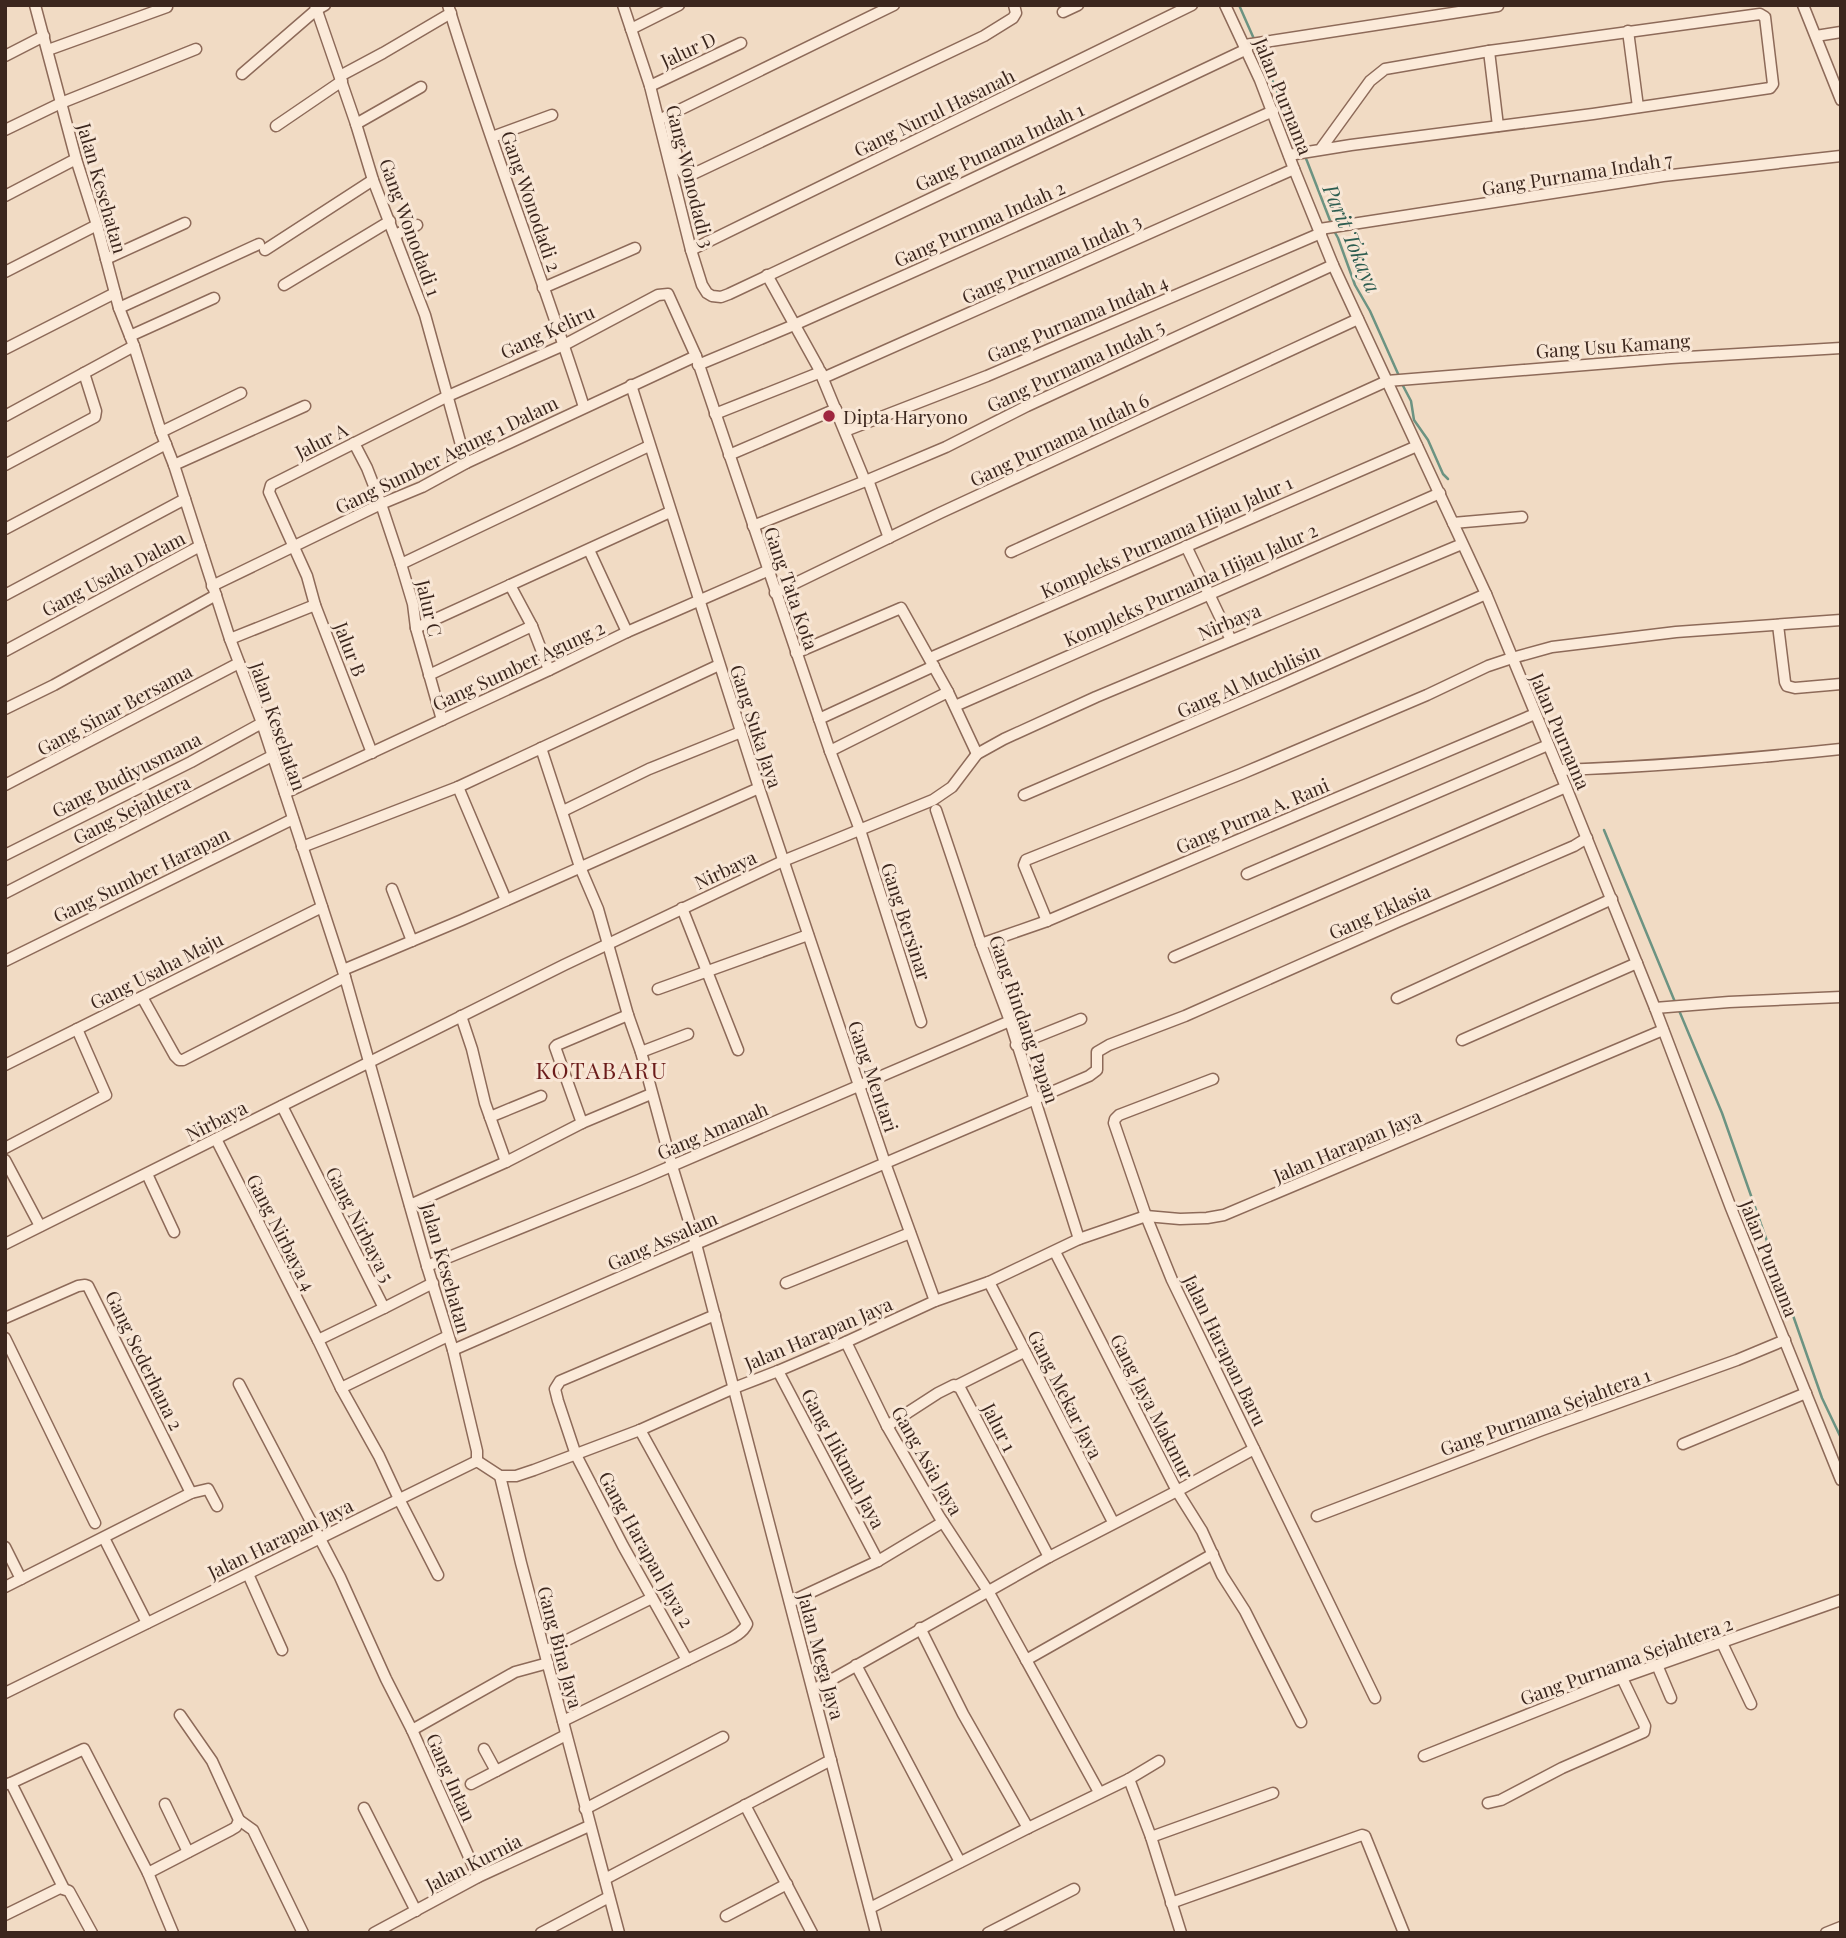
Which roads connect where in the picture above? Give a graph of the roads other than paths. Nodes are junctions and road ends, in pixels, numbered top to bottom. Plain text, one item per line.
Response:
1 (35, 5) edge
2 (623, 5) edge
3 (679, 5) edge
4 (894, 5) edge
5 (1014, 5) edge
6 (1078, 5) edge
7 (1192, 5) edge
8 (1225, 5) edge
9 (1803, 5) edge
10 (1498, 6) edge
11 (167, 7) edge
12 (319, 7) edge
13 (449, 9) edge
14 (1063, 12) dead end
15 (631, 29) junction
16 (1628, 30) junction
17 (1841, 32) edge
18 (44, 36) junction
19 (1816, 36) junction
20 (741, 43) dead end
21 (1251, 45) junction
22 (196, 49) dead end
23 (48, 50) junction
24 (1489, 51) junction
25 (5, 56) edge
26 (242, 74) dead end
27 (341, 78) junction
28 (650, 86) junction
29 (421, 87) dead end
30 (1841, 100) edge
31 (61, 103) junction
32 (1638, 107) junction
33 (1273, 111) junction
34 (552, 114) dead end
35 (663, 118) junction
36 (356, 124) junction
37 (276, 126) dead end
38 (1498, 126) junction
39 (5, 130) edge
40 (492, 137) junction
41 (1315, 151) junction
42 (1293, 154) junction
43 (1841, 156) edge
44 (76, 159) junction
45 (1294, 169) junction
46 (373, 180) junction
47 (5, 196) edge
48 (390, 221) junction
49 (185, 223) dead end
50 (97, 225) junction
51 (417, 225) dead end
52 (1326, 229) junction
53 (395, 235) junction
54 (635, 248) dead end
55 (691, 250) junction
56 (106, 259) junction
57 (1333, 265) junction
58 (5, 272) edge
59 (767, 275) junction
60 (284, 285) dead end
61 (543, 288) junction
62 (115, 293) junction
63 (658, 295) joint
64 (214, 298) dead end
65 (119, 308) junction
66 (1358, 319) junction
67 (794, 325) junction
68 (132, 341) junction
69 (564, 345) junction
70 (1841, 348) edge
71 (5, 349) edge
72 (697, 361) junction
73 (84, 373) junction
74 (822, 375) junction
75 (1396, 380) junction
76 (631, 385) junction
77 (241, 393) dead end
78 (448, 396) junction
79 (305, 406) dead end
80 (584, 407) junction
81 (836, 409) junction
82 (715, 414) junction
83 (5, 415) edge
84 (845, 430) junction
85 (161, 432) junction
86 (354, 443) junction
87 (166, 444) junction
88 (649, 446) junction
89 (1417, 446) junction
90 (729, 455) junction
91 (466, 463) junction
92 (5, 465) edge
93 (174, 465) junction
94 (867, 481) junction
95 (1440, 493) junction
96 (185, 499) junction
97 (381, 504) junction
98 (670, 512) junction
99 (1522, 517) dead end
100 (1452, 523) junction
101 (753, 526) junction
102 (5, 529) edge
103 (889, 538) junction
104 (1462, 544) junction
105 (1186, 545) junction
106 (200, 546) junction
107 (294, 547) junction
108 (589, 550) junction
109 (1011, 552) dead end
110 (401, 564) junction
111 (768, 570) junction
112 (510, 585) junction
113 (214, 590) junction
114 (775, 593) junction
115 (1210, 594) junction
116 (1486, 594) junction
117 (5, 596) edge
118 (698, 601) junction
119 (315, 605) junction
120 (1841, 620) edge
121 (1777, 625) junction
122 (532, 626) junction
123 (416, 628) junction
124 (627, 632) junction
125 (230, 639) junction
126 (1231, 640) junction
127 (5, 651) edge
128 (796, 653) junction
129 (1512, 658) junction
130 (932, 662) junction
131 (239, 663) junction
132 (719, 666) junction
133 (549, 670) junction
134 (429, 675) junction
135 (1841, 684) edge
136 (948, 692) junction
137 (955, 706) junction
138 (5, 709) edge
139 (1535, 714) junction
140 (819, 719) junction
141 (442, 720) junction
142 (262, 723) junction
143 (741, 732) junction
144 (1548, 745) junction
145 (541, 748) junction
146 (1841, 749) edge
147 (830, 751) junction
148 (372, 752) junction
149 (976, 754) junction
150 (272, 756) junction
151 (1559, 770) junction
152 (5, 785) edge
153 (458, 787) junction
154 (1566, 787) junction
155 (759, 789) junction
156 (285, 793) junction
157 (1024, 795) dead end
158 (935, 805) junction
159 (563, 811) junction
160 (293, 818) junction
161 (860, 830) junction
162 (1587, 838) junction
163 (302, 847) junction
164 (5, 855) edge
165 (783, 861) junction
166 (580, 867) junction
167 (1247, 874) dead end
168 (392, 889) dead end
169 (5, 893) edge
170 (1612, 899) junction
171 (506, 900) junction
172 (322, 907) junction
173 (682, 908) junction
174 (1047, 920) junction
175 (808, 935) junction
176 (412, 942) junction
177 (607, 944) junction
178 (981, 944) junction
179 (1174, 957) dead end
180 (5, 961) edge
181 (1637, 963) junction
182 (706, 972) junction
183 (344, 974) junction
184 (657, 989) dead end
185 (142, 997) junction
186 (1841, 997) edge
187 (1396, 998) dead end
188 (1656, 1008) junction
189 (628, 1015) junction
190 (461, 1016) junction
191 (1081, 1019) dead end
192 (1010, 1021) junction
193 (921, 1022) dead end
194 (77, 1029) junction
195 (1663, 1030) junction
196 (688, 1034) dead end
197 (1462, 1040) dead end
198 (1016, 1045) junction
199 (738, 1050) dead end
200 (640, 1052) junction
201 (370, 1062) junction
202 (5, 1065) edge
203 (1213, 1079) dead end
204 (860, 1087) junction
205 (652, 1094) junction
206 (541, 1096) dead end
207 (1034, 1099) junction
208 (282, 1106) junction
209 (490, 1117) junction
210 (582, 1123) junction
211 (216, 1139) junction
212 (5, 1148) edge
213 (5, 1160) edge
214 (506, 1162) junction
215 (885, 1163) junction
216 (672, 1166) junction
217 (147, 1174) junction
218 (410, 1205) junction
219 (1146, 1216) junction
220 (40, 1226) junction
221 (174, 1231) dead end
222 (910, 1233) junction
223 (1079, 1239) junction
224 (5, 1244) edge
225 (696, 1244) junction
226 (1055, 1252) junction
227 (426, 1266) junction
228 (989, 1282) junction
229 (433, 1283) junction
230 (786, 1283) dead end
231 (935, 1301) junction
232 (384, 1308) junction
233 (715, 1315) junction
234 (5, 1318) edge
235 (448, 1336) junction
236 (5, 1338) edge
237 (318, 1340) junction
238 (1785, 1340) junction
239 (846, 1342) junction
240 (453, 1350) junction
241 (1024, 1352) junction
242 (778, 1371) junction
243 (239, 1384) dead end
244 (956, 1386) junction
245 (341, 1388) junction
246 (734, 1388) junction
247 (1806, 1393) junction
248 (887, 1426) junction
249 (640, 1430) junction
250 (1683, 1444) dead end
251 (1254, 1449) junction
252 (576, 1455) junction
253 (477, 1461) junction
254 (1836, 1462) edge
255 (500, 1476) junction
256 (1841, 1480) edge
257 (1177, 1491) junction
258 (191, 1493) junction
259 (399, 1499) junction
260 (217, 1506) dead end
261 (1317, 1516) dead end
262 (943, 1522) junction
263 (1113, 1522) junction
264 (95, 1523) dead end
265 (104, 1538) junction
266 (320, 1538) junction
267 (5, 1547) edge
268 (1213, 1554) junction
269 (1049, 1556) junction
270 (878, 1560) junction
271 (248, 1574) junction
272 (438, 1575) dead end
273 (21, 1579) junction
274 (5, 1587) edge
275 (988, 1591) junction
276 (652, 1598) junction
277 (1841, 1600) edge
278 (790, 1602) junction
279 (147, 1623) junction
280 (920, 1628) junction
281 (1722, 1643) junction
282 (282, 1650) dead end
283 (545, 1651) junction
284 (687, 1660) junction
285 (1026, 1660) junction
286 (548, 1663) junction
287 (856, 1665) junction
288 (1657, 1665) junction
289 (1622, 1678) junction
290 (813, 1690) junction
291 (5, 1693) edge
292 (1375, 1698) dead end
293 (1671, 1698) dead end
294 (1751, 1704) dead end
295 (180, 1715) dead end
296 (563, 1721) junction
297 (1301, 1722) dead end
298 (412, 1730) junction
299 (566, 1735) junction
300 (723, 1737) dead end
301 (484, 1749) dead end
302 (1424, 1756) dead end
303 (831, 1760) junction
304 (1159, 1761) dead end
305 (496, 1771) junction
306 (1129, 1779) junction
307 (8, 1784) edge
308 (471, 1784) dead end
309 (1099, 1792) junction
310 (1273, 1793) dead end
311 (1488, 1803) dead end
312 (165, 1804) dead end
313 (745, 1805) junction
314 (364, 1808) dead end
315 (585, 1809) junction
316 (239, 1820) junction
317 (589, 1826) junction
318 (1028, 1828) junction
319 (1151, 1837) junction
320 (188, 1852) junction
321 (960, 1861) junction
322 (148, 1873) junction
323 (478, 1877) junction
324 (605, 1879) junction
325 (787, 1884) junction
326 (65, 1889) junction
327 (1074, 1889) dead end
328 (608, 1897) junction
329 (1171, 1903) junction
330 (870, 1908) junction
331 (416, 1911) junction
332 (5, 1915) edge
333 (726, 1916) dead end
334 (1841, 1927) edge
335 (394, 1928) edge
336 (92, 1933) edge
337 (173, 1933) edge
338 (303, 1933) edge
339 (374, 1933) edge
340 (541, 1933) edge
341 (618, 1933) edge
342 (813, 1933) edge
343 (876, 1933) edge
344 (988, 1933) edge
345 (1181, 1933) edge
346 (1404, 1933) edge
347 (1826, 1933) edge

1 - 18 street, Jalan Kesehatan
2 - 15 street, Gang Wonodadi 3
3 - 15 street
4 - 35 street
5 - 35 street
6 - 14 street
7 - 55 street, Gang Nurul Hasanah
8 - 21 street, Jalan Purnama
9 - 19 street
10 - 21 street, Gang Punama Indah 1
11 - 23 street
12 - 26 street
12 - 27 street, Gang Wonodadi 1
13 - 27 street
13 - 40 street, Gang Wonodadi 2
15 - 28 street, Gang Wonodadi 3
16 - 24 street
16 - 32 street
16 - 32 street
17 - 19 street
18 - 23 street, Jalan Kesehatan
18 - 25 street
19 - 30 street
20 - 28 street, Jalur D
21 - 33 street, Jalan Purnama
21 - 59 street, Gang Punama Indah 1
22 - 31 street
23 - 31 street, Jalan Kesehatan
24 - 38 street
24 - 41 street
27 - 36 street, Gang Wonodadi 1
27 - 37 street
28 - 35 street, Gang Wonodadi 3
29 - 36 street
31 - 39 street
31 - 44 street, Jalan Kesehatan
32 - 38 street
33 - 42 street, Jalan Purnama
33 - 67 street, Gang Purnma Indah 2
34 - 40 street
35 - 55 street, Gang Wonodadi 3
36 - 46 street, Gang Wonodadi 1
38 - 41 street
40 - 61 street, Gang Wonodadi 2
41 - 42 street
42 - 45 street, Jalan Purnama
43 - 52 street, Gang Purnama Indah 7
44 - 47 street
44 - 50 street, Jalan Kesehatan
45 - 52 street, Jalan Purnama
45 - 74 street, Gang Purnama Indah 3
46 - 48 street, Gang Wonodadi 1
46 - 65 street
48 - 53 street, Gang Wonodadi 1
48 - 60 street
49 - 56 street
50 - 56 street, Jalan Kesehatan
50 - 58 street
51 - 53 street
52 - 57 street, Jalan Purnama
52 - 84 street, Gang Purnama Indah 4
53 - 78 street, Gang Wonodadi 1
54 - 61 street
55 - 59 street, Gang Wonodadi 3
56 - 62 street, Jalan Kesehatan
57 - 66 street, Jalan Purnama
57 - 94 street, Gang Purnama Indah 5
59 - 67 street
61 - 69 street, Gang Wonodadi 2
62 - 65 street, Jalan Kesehatan
62 - 71 street
63 - 69 street, Gang Keliru
63 - 72 street, Gang Tata Kota
64 - 68 street
65 - 68 street, Jalan Kesehatan
66 - 75 street, Jalan Purnama
66 - 103 street, Gang Purnama Indah 6
67 - 72 street, Gang Purnma Indah 2
67 - 74 street
68 - 73 street
68 - 85 street, Jalan Kesehatan
69 - 78 street, Gang Keliru
69 - 80 street, Gang Wonodadi 2
70 - 75 street, Gang Usu Kamang
72 - 76 street, Gang Sumber Agung 1 Dalam
72 - 82 street, Gang Tata Kota
73 - 83 street
73 - 92 street
74 - 81 street
74 - 82 street, Gang Purnama Indah 3
75 - 89 street, Jalan Purnama
75 - 109 street, Gang Usu Kamang
76 - 80 street, Gang Sumber Agung 1 Dalam
76 - 88 street, Gang Suka Jaya
77 - 85 street
78 - 86 street, Jalur A
78 - 91 street, Gang Wonodadi 1
79 - 93 street
80 - 91 street, Gang Sumber Agung 1 Dalam
81 - 84 street
81 - 90 street
82 - 90 street, Gang Tata Kota
84 - 94 street
85 - 87 street, Jalan Kesehatan
86 - 97 street, Jalur C
86 - 107 street, Jalur A
87 - 93 street, Jalan Kesehatan
87 - 102 street
88 - 98 street, Gang Suka Jaya
88 - 110 street
89 - 95 street, Jalan Purnama
89 - 105 street, Kompleks Purnama Hijau Jalur 1
90 - 101 street, Gang Tata Kota
91 - 97 street, Gang Sumber Agung 1 Dalam
93 - 96 street, Jalan Kesehatan
94 - 101 street, Gang Purnama Indah 5
94 - 103 street
95 - 100 street, Jalan Purnama
95 - 115 street, Kompleks Purnama Hijau Jalur 2
96 - 106 street, Jalan Kesehatan
96 - 117 street
97 - 107 street, Gang Sumber Agung 1 Dalam
97 - 110 street, Jalur C
98 - 108 street
98 - 118 street, Gang Suka Jaya
99 - 100 street
100 - 104 street, Jalan Purnama
101 - 111 street, Gang Tata Kota
103 - 114 street, Gang Purnama Indah 6
104 - 116 street, Jalan Purnama
104 - 126 street, Nirbaya
105 - 115 street
105 - 130 street, Kompleks Purnama Hijau Jalur 1
106 - 113 street, Jalan Kesehatan
106 - 127 street, Gang Usaha Dalam
107 - 113 street, Gang Sumber Agung 1 Dalam
107 - 119 street
108 - 112 street
108 - 124 street
110 - 123 street, Jalur C
111 - 114 street, Gang Tata Kota
111 - 118 street, Gang Sumber Agung 2
112 - 122 street
112 - 123 street
113 - 125 street, Jalan Kesehatan
113 - 138 street, Gang Sumber Agung 1 Dalam
114 - 128 street, Gang Tata Kota
115 - 126 street
115 - 137 street, Kompleks Purnama Hijau Jalur 2
116 - 129 street, Jalan Purnama
116 - 157 street, Gang Al Muchlisin
118 - 124 street, Gang Sumber Agung 2
118 - 132 street, Gang Suka Jaya
119 - 125 street, Jalur B
119 - 148 street, Jalur B
120 - 121 street
121 - 129 street
121 - 135 street
122 - 133 street
122 - 134 street
123 - 134 street, Jalur C
124 - 133 street, Gang Sumber Agung 2
125 - 131 street, Jalan Kesehatan
126 - 149 street, Nirbaya
128 - 130 street
128 - 140 street, Gang Tata Kota
129 - 139 street, Jalan Purnama
129 - 174 street
130 - 136 street
130 - 140 street, Kompleks Purnama Hijau Jalur 1
131 - 142 street, Jalan Kesehatan
131 - 152 street, Gang Sinar Bersama
132 - 143 street, Gang Suka Jaya
132 - 145 street
133 - 141 street, Gang Sumber Agung 2
134 - 141 street, Jalur C
136 - 137 street
136 - 147 street
137 - 149 street
139 - 144 street, Jalan Purnama
139 - 174 street, Gang Purna A. Rani
140 - 147 street, Gang Tata Kota
141 - 148 street, Gang Sumber Agung 2
142 - 150 street, Jalan Kesehatan
142 - 164 street, Gang Budiyusmana
143 - 155 street, Gang Suka Jaya
143 - 159 street
144 - 151 street, Jalan Purnama
144 - 167 street
145 - 153 street
145 - 159 street, Jalan Mega Jaya
146 - 151 street
147 - 161 street, Gang Tata Kota
148 - 156 street, Gang Sumber Agung 2
149 - 158 street, Nirbaya
150 - 156 street, Jalan Kesehatan
150 - 169 street, Gang Sejahtera
151 - 154 street, Jalan Purnama
153 - 163 street
153 - 171 street
154 - 162 street, Jalan Purnama
154 - 179 street
155 - 165 street, Gang Suka Jaya
155 - 166 street
156 - 160 street, Jalan Kesehatan
158 - 161 street, Nirbaya
158 - 178 street, Gang Rindang Papan
159 - 166 street, Jalan Mega Jaya
160 - 163 street, Jalan Kesehatan
160 - 180 street, Gang Sumber Harapan
161 - 165 street, Nirbaya
161 - 193 street, Gang Bersinar
162 - 170 street, Jalan Purnama
162 - 207 street, Gang Eklasia
163 - 172 street, Jalan Kesehatan
165 - 173 street, Nirbaya
165 - 175 street, Gang Mentari
166 - 171 street
166 - 177 street, Jalan Mega Jaya
168 - 176 street
170 - 181 street, Jalan Purnama
170 - 187 street
171 - 176 street
172 - 183 street, Jalan Kesehatan
172 - 185 street, Gang Usaha Maju
173 - 177 street, Nirbaya
173 - 182 street
174 - 178 street, Gang Purna A. Rani
175 - 182 street
175 - 204 street, Gang Mentari
176 - 183 street
177 - 189 street, Jalan Mega Jaya
177 - 190 street, Nirbaya
178 - 192 street, Gang Rindang Papan
181 - 188 street, Jalan Purnama
181 - 197 street
182 - 184 street
182 - 199 street
183 - 185 street
183 - 201 street, Jalan Kesehatan
185 - 194 street, Gang Usaha Maju
186 - 188 street
188 - 195 street, Jalan Purnama
189 - 200 street, Jalan Mega Jaya
189 - 210 street
190 - 201 street, Nirbaya
190 - 209 street
191 - 198 street
192 - 198 street, Gang Rindang Papan
192 - 204 street, Gang Amanah
194 - 202 street, Gang Usaha Maju
194 - 212 street
195 - 219 street, Jalan Harapan Jaya
195 - 238 street, Jalan Purnama
196 - 200 street
198 - 207 street, Gang Rindang Papan
200 - 205 street, Jalan Mega Jaya
201 - 208 street, Nirbaya
201 - 218 street, Jalan Kesehatan
203 - 219 street, Jalan Harapan Baru
204 - 215 street, Gang Mentari
204 - 216 street, Gang Amanah
205 - 210 street
205 - 216 street, Jalan Mega Jaya
206 - 209 street
207 - 215 street, Gang Assalam
207 - 223 street, Gang Rindang Papan
208 - 211 street, Nirbaya
208 - 232 street, Gang Nirbaya 5
209 - 214 street
210 - 214 street
211 - 217 street, Nirbaya
211 - 237 street, Gang Nirbaya 4
213 - 220 street
214 - 218 street
215 - 222 street, Gang Mentari
215 - 225 street, Gang Assalam
216 - 225 street, Jalan Mega Jaya
216 - 227 street, Gang Amanah
217 - 220 street, Nirbaya
217 - 221 street
218 - 227 street, Jalan Kesehatan
219 - 223 street, Jalan Harapan Jaya
219 - 251 street, Jalan Harapan Baru
220 - 224 street, Nirbaya
222 - 230 street
222 - 231 street, Gang Mentari
223 - 226 street, Jalan Harapan Jaya
225 - 233 street, Jalan Mega Jaya
225 - 240 street, Gang Assalam
226 - 228 street, Jalan Harapan Jaya
226 - 257 street, Gang Jaya Makmur
227 - 229 street, Jalan Kesehatan
228 - 231 street, Jalan Harapan Jaya
228 - 241 street, Gang Mekar Jaya
229 - 232 street, Gang Nirbaya 5
229 - 235 street, Jalan Kesehatan
231 - 239 street, Jalan Harapan Jaya
232 - 237 street
233 - 246 street, Jalan Mega Jaya
233 - 252 street, Gang Harapan Jaya 2
234 - 258 street, Gang Sederhana 2
235 - 240 street, Jalan Kesehatan
235 - 245 street
236 - 264 street
237 - 245 street, Gang Nirbaya 4
238 - 247 street, Jalan Purnama
238 - 261 street, Gang Purnama Sejahtera 1
239 - 242 street, Jalan Harapan Jaya
239 - 248 street, Gang Asia Jaya
240 - 253 street, Jalan Kesehatan
241 - 244 street
241 - 263 street, Gang Mekar Jaya
242 - 246 street, Jalan Harapan Jaya
242 - 270 street, Gang Hikmah Jaya
243 - 266 street, Gang Intan
244 - 248 street
244 - 269 street, Jalur 1
245 - 259 street, Gang Nirbaya 4
246 - 249 street, Jalan Harapan Jaya
246 - 278 street, Jalan Mega Jaya
247 - 250 street
247 - 254 street, Jalan Purnama
248 - 262 street, Gang Asia Jaya
249 - 252 street, Jalan Harapan Jaya
249 - 284 street
251 - 257 street
251 - 292 street, Jalan Harapan Baru
252 - 255 street, Jalan Harapan Jaya
252 - 276 street, Gang Harapan Jaya 2
253 - 255 street
253 - 259 street, Jalan Harapan Jaya
254 - 256 street, Jalan Purnama
255 - 283 street, Gang Bina Jaya
257 - 263 street
257 - 268 street, Gang Jaya Makmur
258 - 260 street
258 - 265 street
259 - 266 street, Jalan Harapan Jaya
259 - 272 street, Gang Nirbaya 4
262 - 270 street
262 - 275 street, Gang Asia Jaya
263 - 269 street
265 - 273 street
265 - 279 street
266 - 271 street, Jalan Harapan Jaya
266 - 298 street, Gang Intan
267 - 273 street
268 - 285 street
268 - 297 street, Gang Jaya Makmur
269 - 275 street
270 - 278 street
271 - 279 street, Jalan Harapan Jaya
271 - 282 street
273 - 274 street
275 - 280 street
275 - 285 street, Gang Asia Jaya
276 - 283 street
276 - 284 street, Gang Harapan Jaya 2
277 - 281 street, Gang Purnama Sejahtera 2
278 - 290 street, Jalan Mega Jaya
279 - 291 street, Jalan Harapan Jaya
280 - 287 street
280 - 318 street
281 - 288 street, Gang Purnama Sejahtera 2
281 - 294 street
283 - 286 street, Gang Bina Jaya
284 - 296 street
285 - 309 street, Gang Asia Jaya
286 - 296 street, Gang Bina Jaya
286 - 298 street
287 - 290 street
287 - 321 street
288 - 289 street, Gang Purnama Sejahtera 2
288 - 293 street
289 - 302 street, Gang Purnama Sejahtera 2
289 - 311 street
290 - 303 street, Jalan Mega Jaya
295 - 316 street
296 - 299 street, Gang Bina Jaya
298 - 323 street, Gang Intan
299 - 305 street
299 - 315 street, Gang Bina Jaya
300 - 315 street
301 - 305 street
303 - 313 street
303 - 330 street, Jalan Mega Jaya
304 - 306 street
305 - 308 street
306 - 309 street
306 - 319 street
307 - 322 street
307 - 326 street
309 - 318 street
310 - 319 street
312 - 320 street
313 - 324 street
313 - 325 street
314 - 331 street
315 - 317 street, Gang Bina Jaya
316 - 320 street
316 - 338 street
317 - 323 street, Jalan Kurnia
317 - 324 street, Gang Bina Jaya
318 - 321 street
319 - 329 street
320 - 322 street
321 - 330 street
322 - 337 street
323 - 331 street, Jalan Kurnia
324 - 328 street, Gang Bina Jaya
325 - 333 street
325 - 342 street
326 - 332 street
326 - 336 street
327 - 344 street
328 - 340 street
328 - 341 street, Gang Bina Jaya
329 - 345 street
329 - 346 street
330 - 343 street, Jalan Mega Jaya
331 - 335 street, Jalan Kurnia
334 - 347 street
335 - 339 street, Jalan Kurnia

